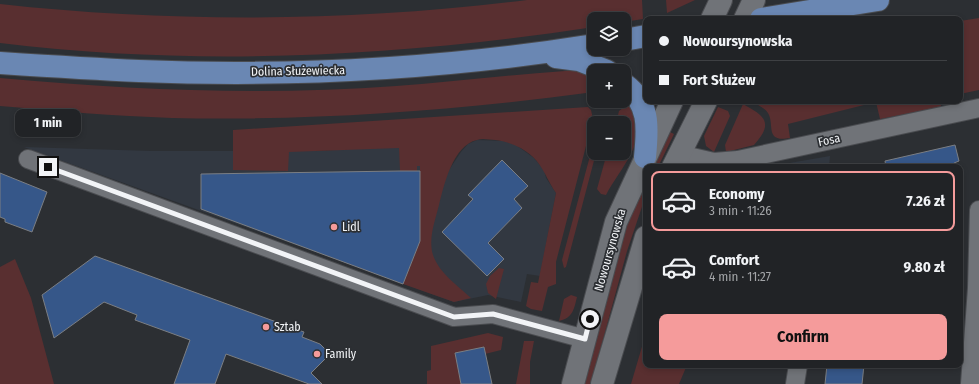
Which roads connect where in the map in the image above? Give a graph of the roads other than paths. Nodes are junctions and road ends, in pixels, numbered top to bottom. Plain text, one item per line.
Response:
1 (721, 0) edge
2 (754, 0) edge
3 (878, 0) edge
4 (713, 16) edge
5 (746, 16) edge
6 (779, 16) edge
7 (643, 37) edge
8 (631, 39) edge
9 (587, 46) edge
10 (533, 54) junction
11 (0, 63) edge
12 (589, 64) edge
13 (631, 91) edge
14 (671, 104) edge
15 (704, 104) edge
16 (979, 108) edge
17 (645, 157) junction
18 (28, 159) dead end
19 (676, 160) edge
20 (739, 164) edge
21 (979, 210) edge
22 (643, 247) edge
23 (585, 339) junction
24 (798, 368) edge
25 (573, 384) edge
26 (602, 384) edge
27 (795, 384) edge
28 (970, 384) edge

1 - 4 street
2 - 5 street
3 - 6 main road
7 - 8 main road
9 - 10 main road, Dolina Służewiecka
10 - 11 main road, Dolina Służewiecka
10 - 12 main road
13 - 17 main road
14 - 17 street, Nowoursynowska
15 - 19 street
16 - 20 street, Fosa
17 - 23 street, Nowoursynowska
18 - 23 street
19 - 20 street, Fosa
21 - 28 street
22 - 26 street
23 - 25 street, Nowoursynowska
24 - 27 street

